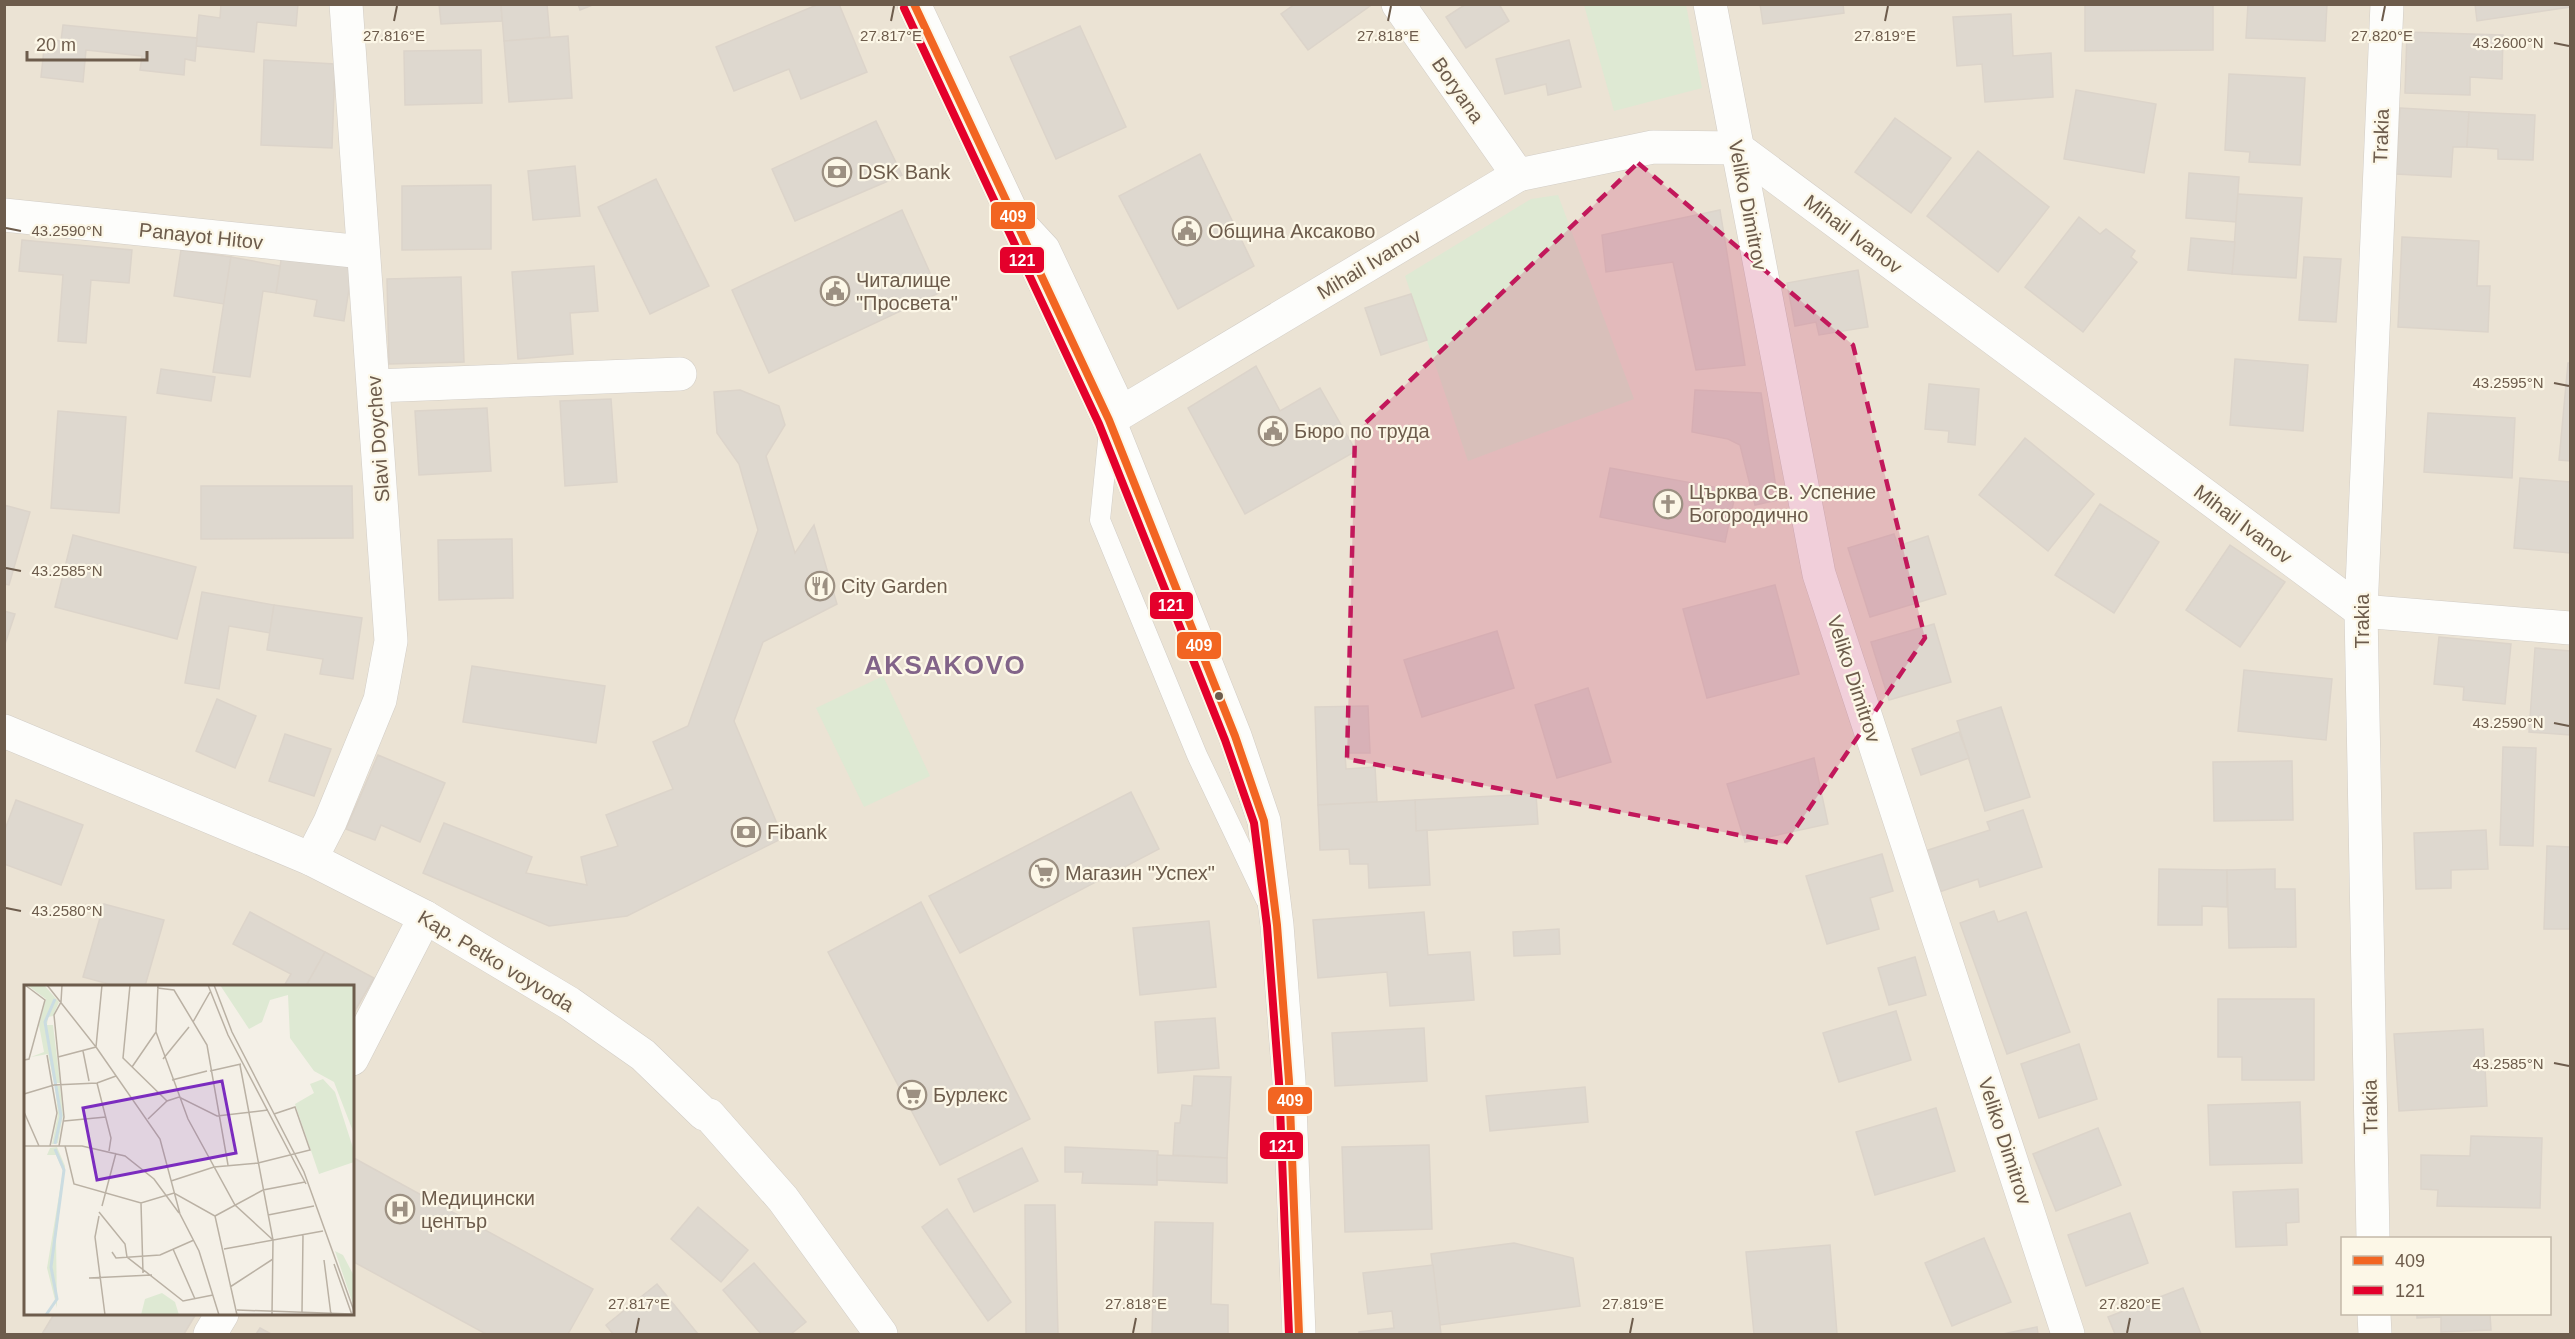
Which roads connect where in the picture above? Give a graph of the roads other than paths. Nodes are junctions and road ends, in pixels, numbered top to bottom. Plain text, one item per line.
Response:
1 (346, 4) edge
2 (914, 4) edge
3 (1398, 4) edge
4 (1710, 4) edge
5 (2387, 4) edge
6 (1737, 148) junction
7 (1518, 175) junction
8 (4, 215) edge
9 (363, 252) junction
10 (680, 374) dead end
11 (374, 386) junction
12 (1117, 414) junction
13 (2361, 611) junction
14 (2571, 628) edge
15 (4, 731) edge
16 (311, 859) junction
17 (425, 917) junction
18 (1277, 925) junction
19 (354, 1055) edge
20 (2373, 1237) edge
21 (221, 1315) edge
22 (2374, 1315) edge
23 (210, 1335) edge
24 (881, 1335) edge
25 (1299, 1335) edge
26 (2068, 1335) edge
27 (2374, 1335) edge

1 - 9 street, Slavi Doychev
2 - 12 street
3 - 7 street, Boryana
4 - 6 street, Veliko Dimitrov
5 - 13 street, Trakia
6 - 7 street, Mihail Ivanov
6 - 13 street, Mihail Ivanov
6 - 26 street, Veliko Dimitrov
7 - 12 street, Mihail Ivanov
8 - 9 street, Panayot Hitov
9 - 11 street, Slavi Doychev
10 - 11 street
11 - 16 street, Slavi Doychev
12 - 18 street
12 - 18 lane
13 - 14 street
13 - 20 street, Trakia
15 - 16 street, Kap. Petko voyvoda
16 - 17 street, Kap. Petko voyvoda
17 - 19 street
17 - 24 street, Kap. Petko voyvoda
18 - 25 street
21 - 23 street
22 - 27 street

